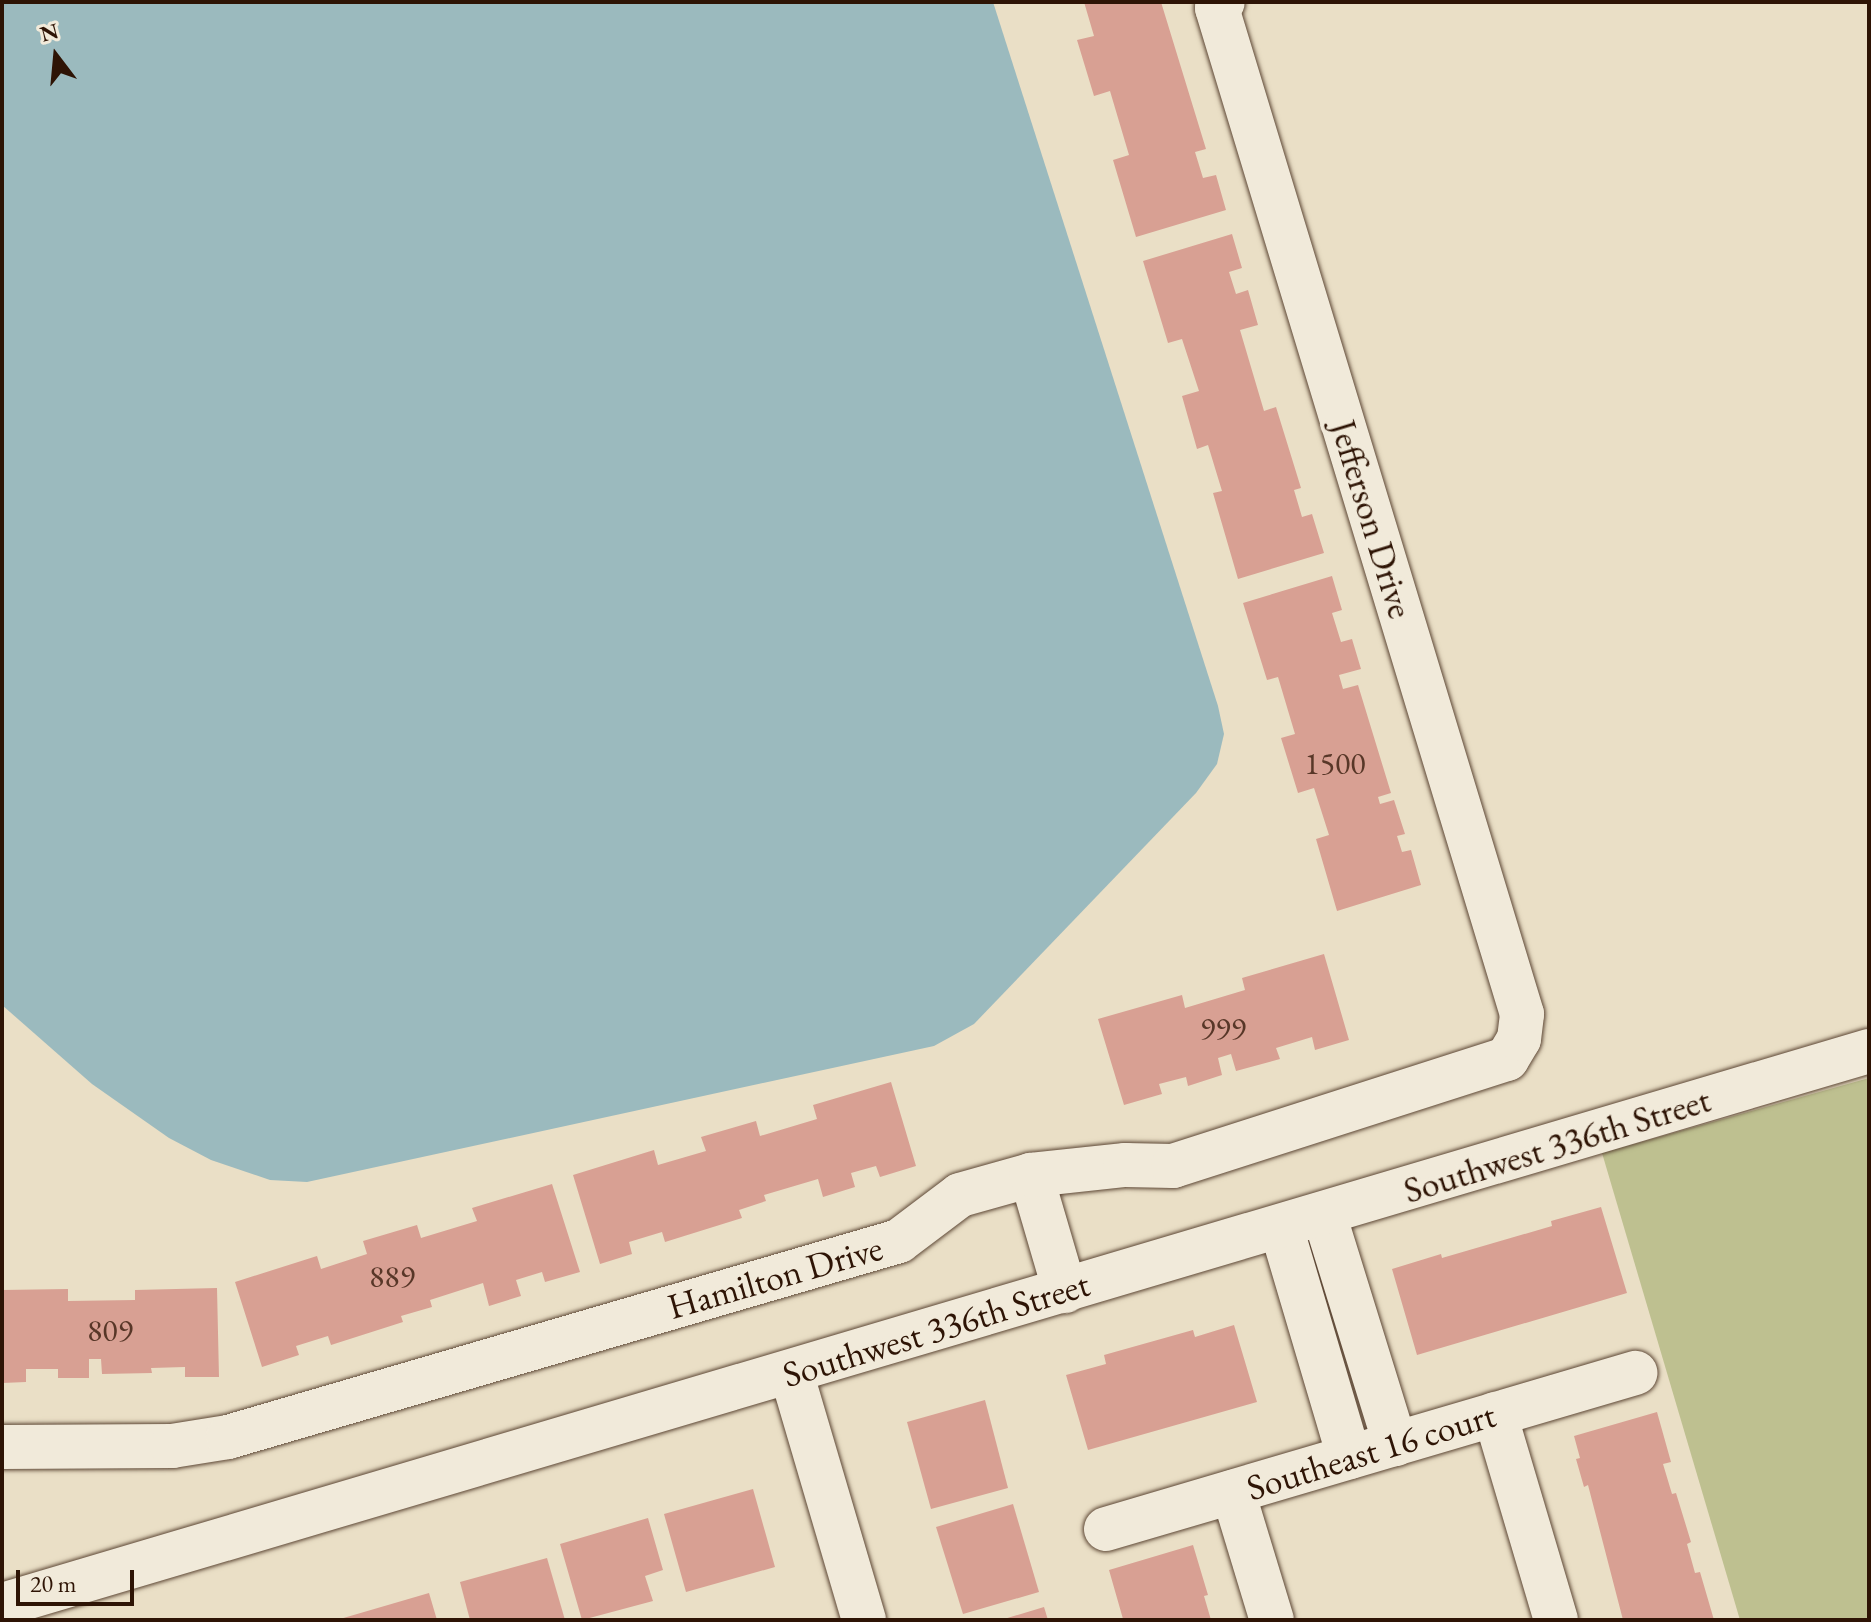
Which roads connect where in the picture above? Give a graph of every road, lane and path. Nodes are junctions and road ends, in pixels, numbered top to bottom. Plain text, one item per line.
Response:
1 (1223, 2) edge
2 (1519, 1039) joint
3 (1869, 1051) edge
4 (1031, 1175) junction
5 (1324, 1214) junction
6 (1281, 1227) junction
7 (1065, 1291) junction
8 (791, 1372) junction
9 (1635, 1373) dead end
10 (1495, 1414) junction
11 (1395, 1444) junction
12 (2, 1447) edge
13 (1349, 1457) junction
14 (1233, 1492) junction
15 (1106, 1529) dead end
16 (2, 1605) edge
17 (864, 1620) edge
18 (1272, 1620) edge
19 (1556, 1620) edge

1 - 2 street, Jefferson Drive
2 - 4 street, Hamilton Drive
3 - 5 street, Southwest 336th Street
4 - 7 street
4 - 12 street, Hamilton Drive
5 - 6 street, Southwest 336th Street
5 - 11 street
6 - 7 street, Southwest 336th Street
6 - 13 street
7 - 8 street, Southwest 336th Street
8 - 16 street, Southwest 336th Street
8 - 17 street
9 - 10 street, Southeast 16 court
10 - 11 street, Southeast 16 court
10 - 19 street
11 - 13 street, Southeast 16 court
13 - 14 street, Southeast 16 court
14 - 15 street, Southeast 16 court
14 - 18 street

